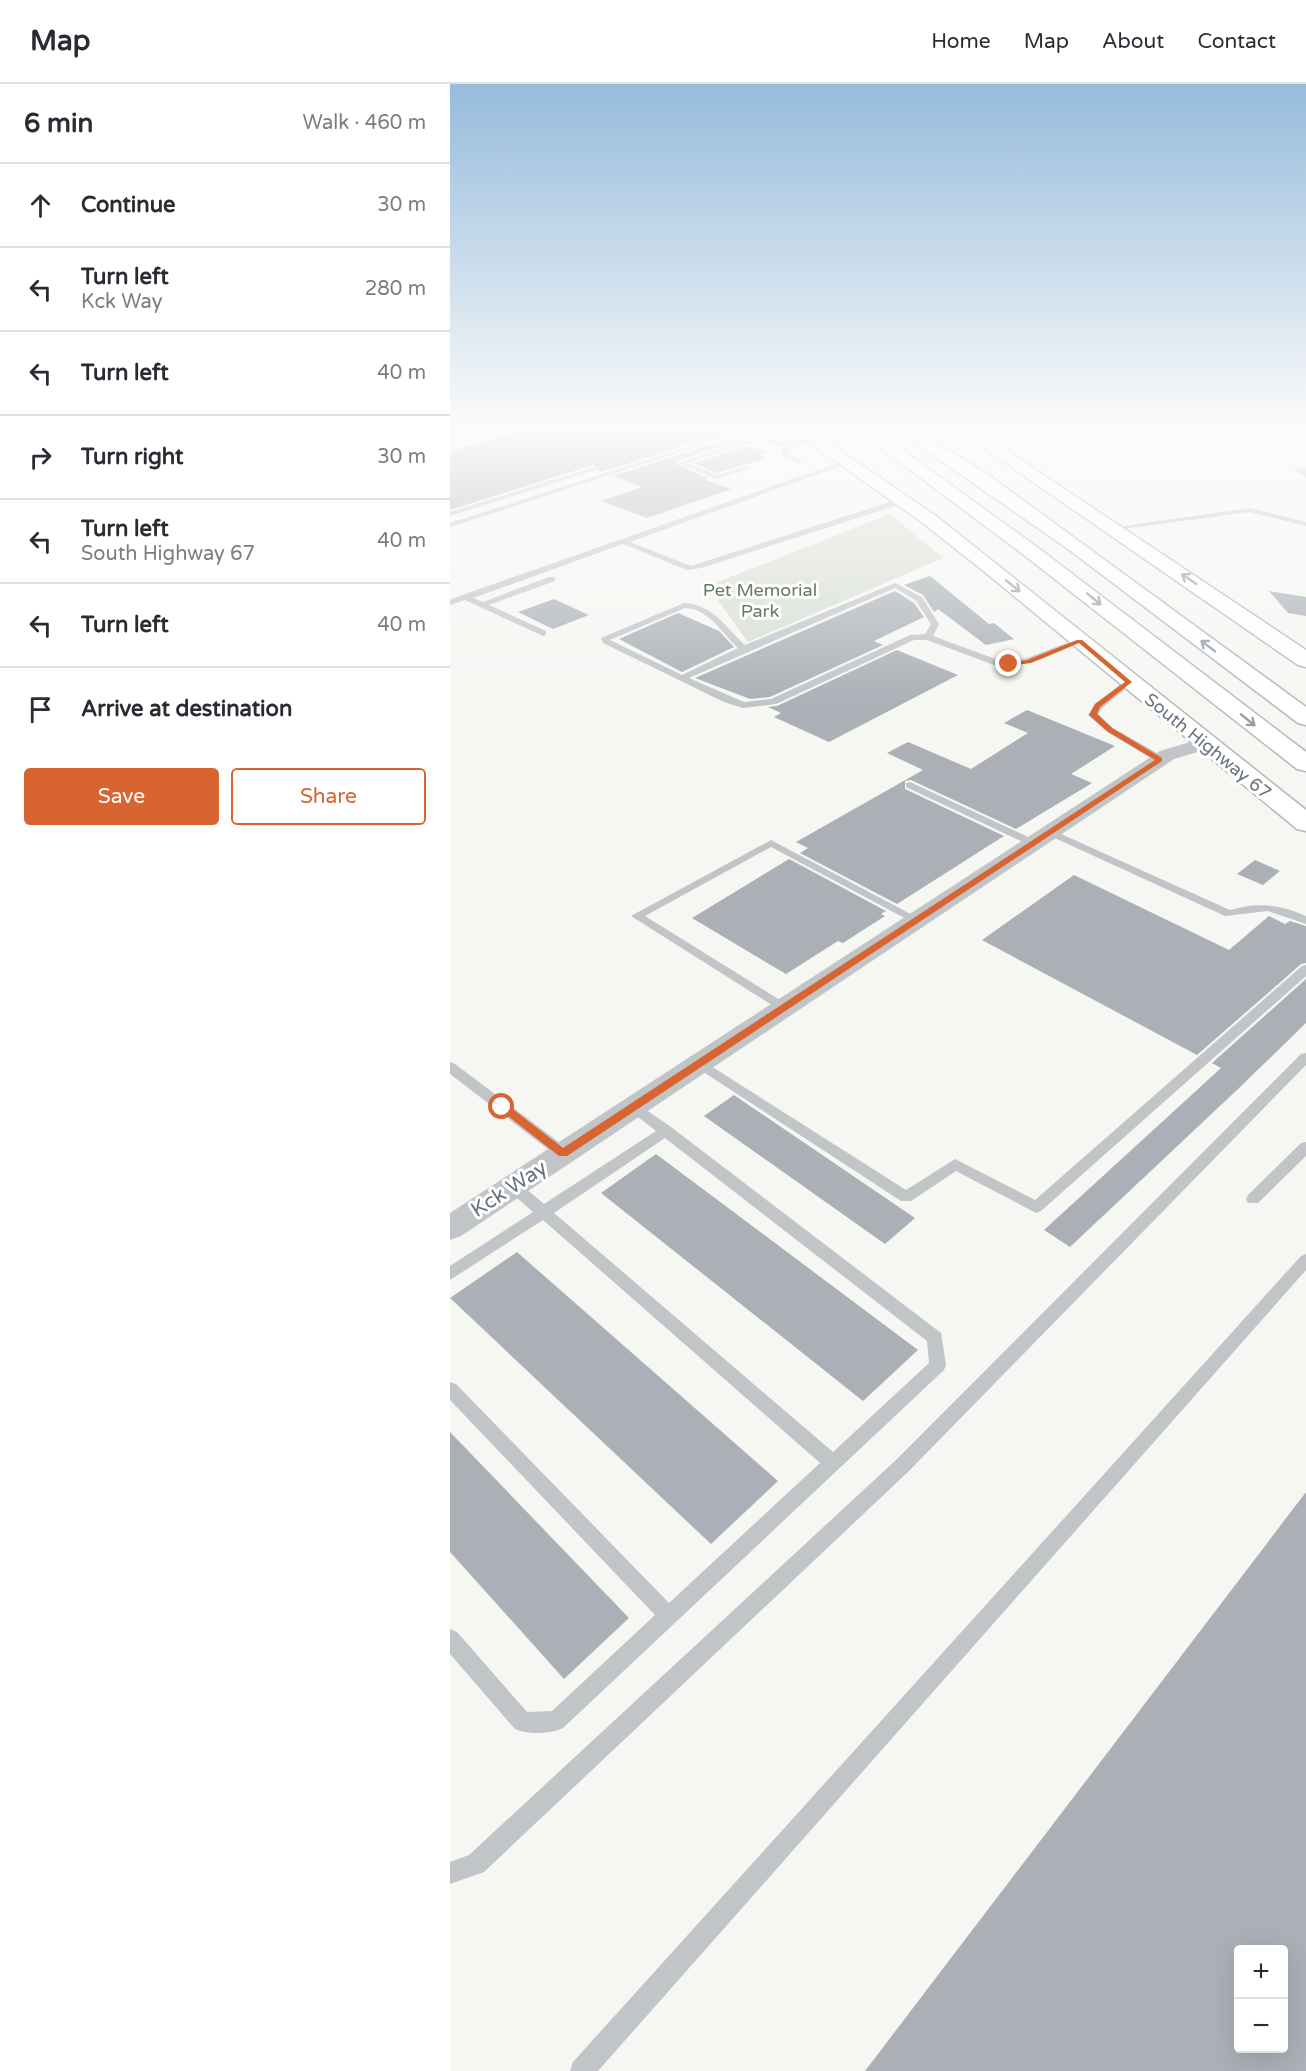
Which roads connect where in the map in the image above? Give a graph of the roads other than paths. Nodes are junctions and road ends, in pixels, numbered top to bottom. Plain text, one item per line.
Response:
1 (679, 521) edge
2 (841, 521) edge
3 (931, 521) edge
4 (993, 521) edge
5 (1041, 521) edge
6 (1103, 521) edge
7 (1169, 521) edge
8 (1114, 528) junction
9 (621, 541) junction
10 (552, 579) dead end
11 (465, 597) junction
12 (450, 603) edge
13 (482, 605) junction
14 (543, 633) dead end
15 (928, 637) junction
16 (1080, 641) junction
17 (744, 649) junction
18 (1306, 660) edge
19 (682, 678) junction
20 (1129, 682) junction
21 (1306, 718) edge
22 (1204, 744) junction
23 (1160, 759) junction
24 (1306, 764) edge
25 (910, 785) dead end
26 (1306, 823) edge
27 (1041, 837) junction
28 (916, 920) junction
29 (1306, 920) edge
30 (1306, 969) edge
31 (783, 1008) junction
32 (1306, 1057) edge
33 (698, 1064) junction
34 (450, 1067) edge
35 (633, 1107) junction
36 (666, 1131) junction
37 (1306, 1148) edge
38 (563, 1153) junction
39 (513, 1186) junction
40 (1253, 1199) dead end
41 (543, 1212) junction
42 (450, 1228) edge
43 (1306, 1260) edge
44 (450, 1274) edge
45 (450, 1389) edge
46 (833, 1463) junction
47 (669, 1616) junction
48 (450, 1639) edge
49 (450, 1873) edge
50 (582, 2071) edge

1 - 9 lane
2 - 9 lane
3 -> 16 main road, South Highway 67
4 -> 24 main road
21 -> 5 main road
6 - 8 main road
7 - 8 lane
18 -> 8 main road
9 - 11 lane
10 - 13 lane
11 - 12 lane
11 - 13 lane
13 - 14 lane
15 - 16 lane
15 - 17 lane
15 - 19 lane
16 - 20 main road, South Highway 67
17 - 19 lane
17 - 19 lane
20 - 22 main road, South Highway 67
20 - 23 lane
22 - 23 street, Kck Way
22 - 26 main road, South Highway 67
23 - 27 street, Kck Way
25 - 27 lane
27 - 28 street, Kck Way
27 - 29 lane
28 - 31 street, Kck Way
28 - 31 lane
30 - 33 lane
31 - 33 street, Kck Way
32 - 49 lane
33 - 35 street, Kck Way
34 - 38 lane
35 - 36 lane
35 - 38 street, Kck Way
36 - 41 lane
36 - 46 lane
37 - 40 lane
38 - 39 street, Kck Way
39 - 41 lane
39 - 42 street, Kck Way
41 - 44 lane
41 - 46 lane
43 - 50 lane
45 - 47 lane
46 - 47 lane
47 - 48 lane

